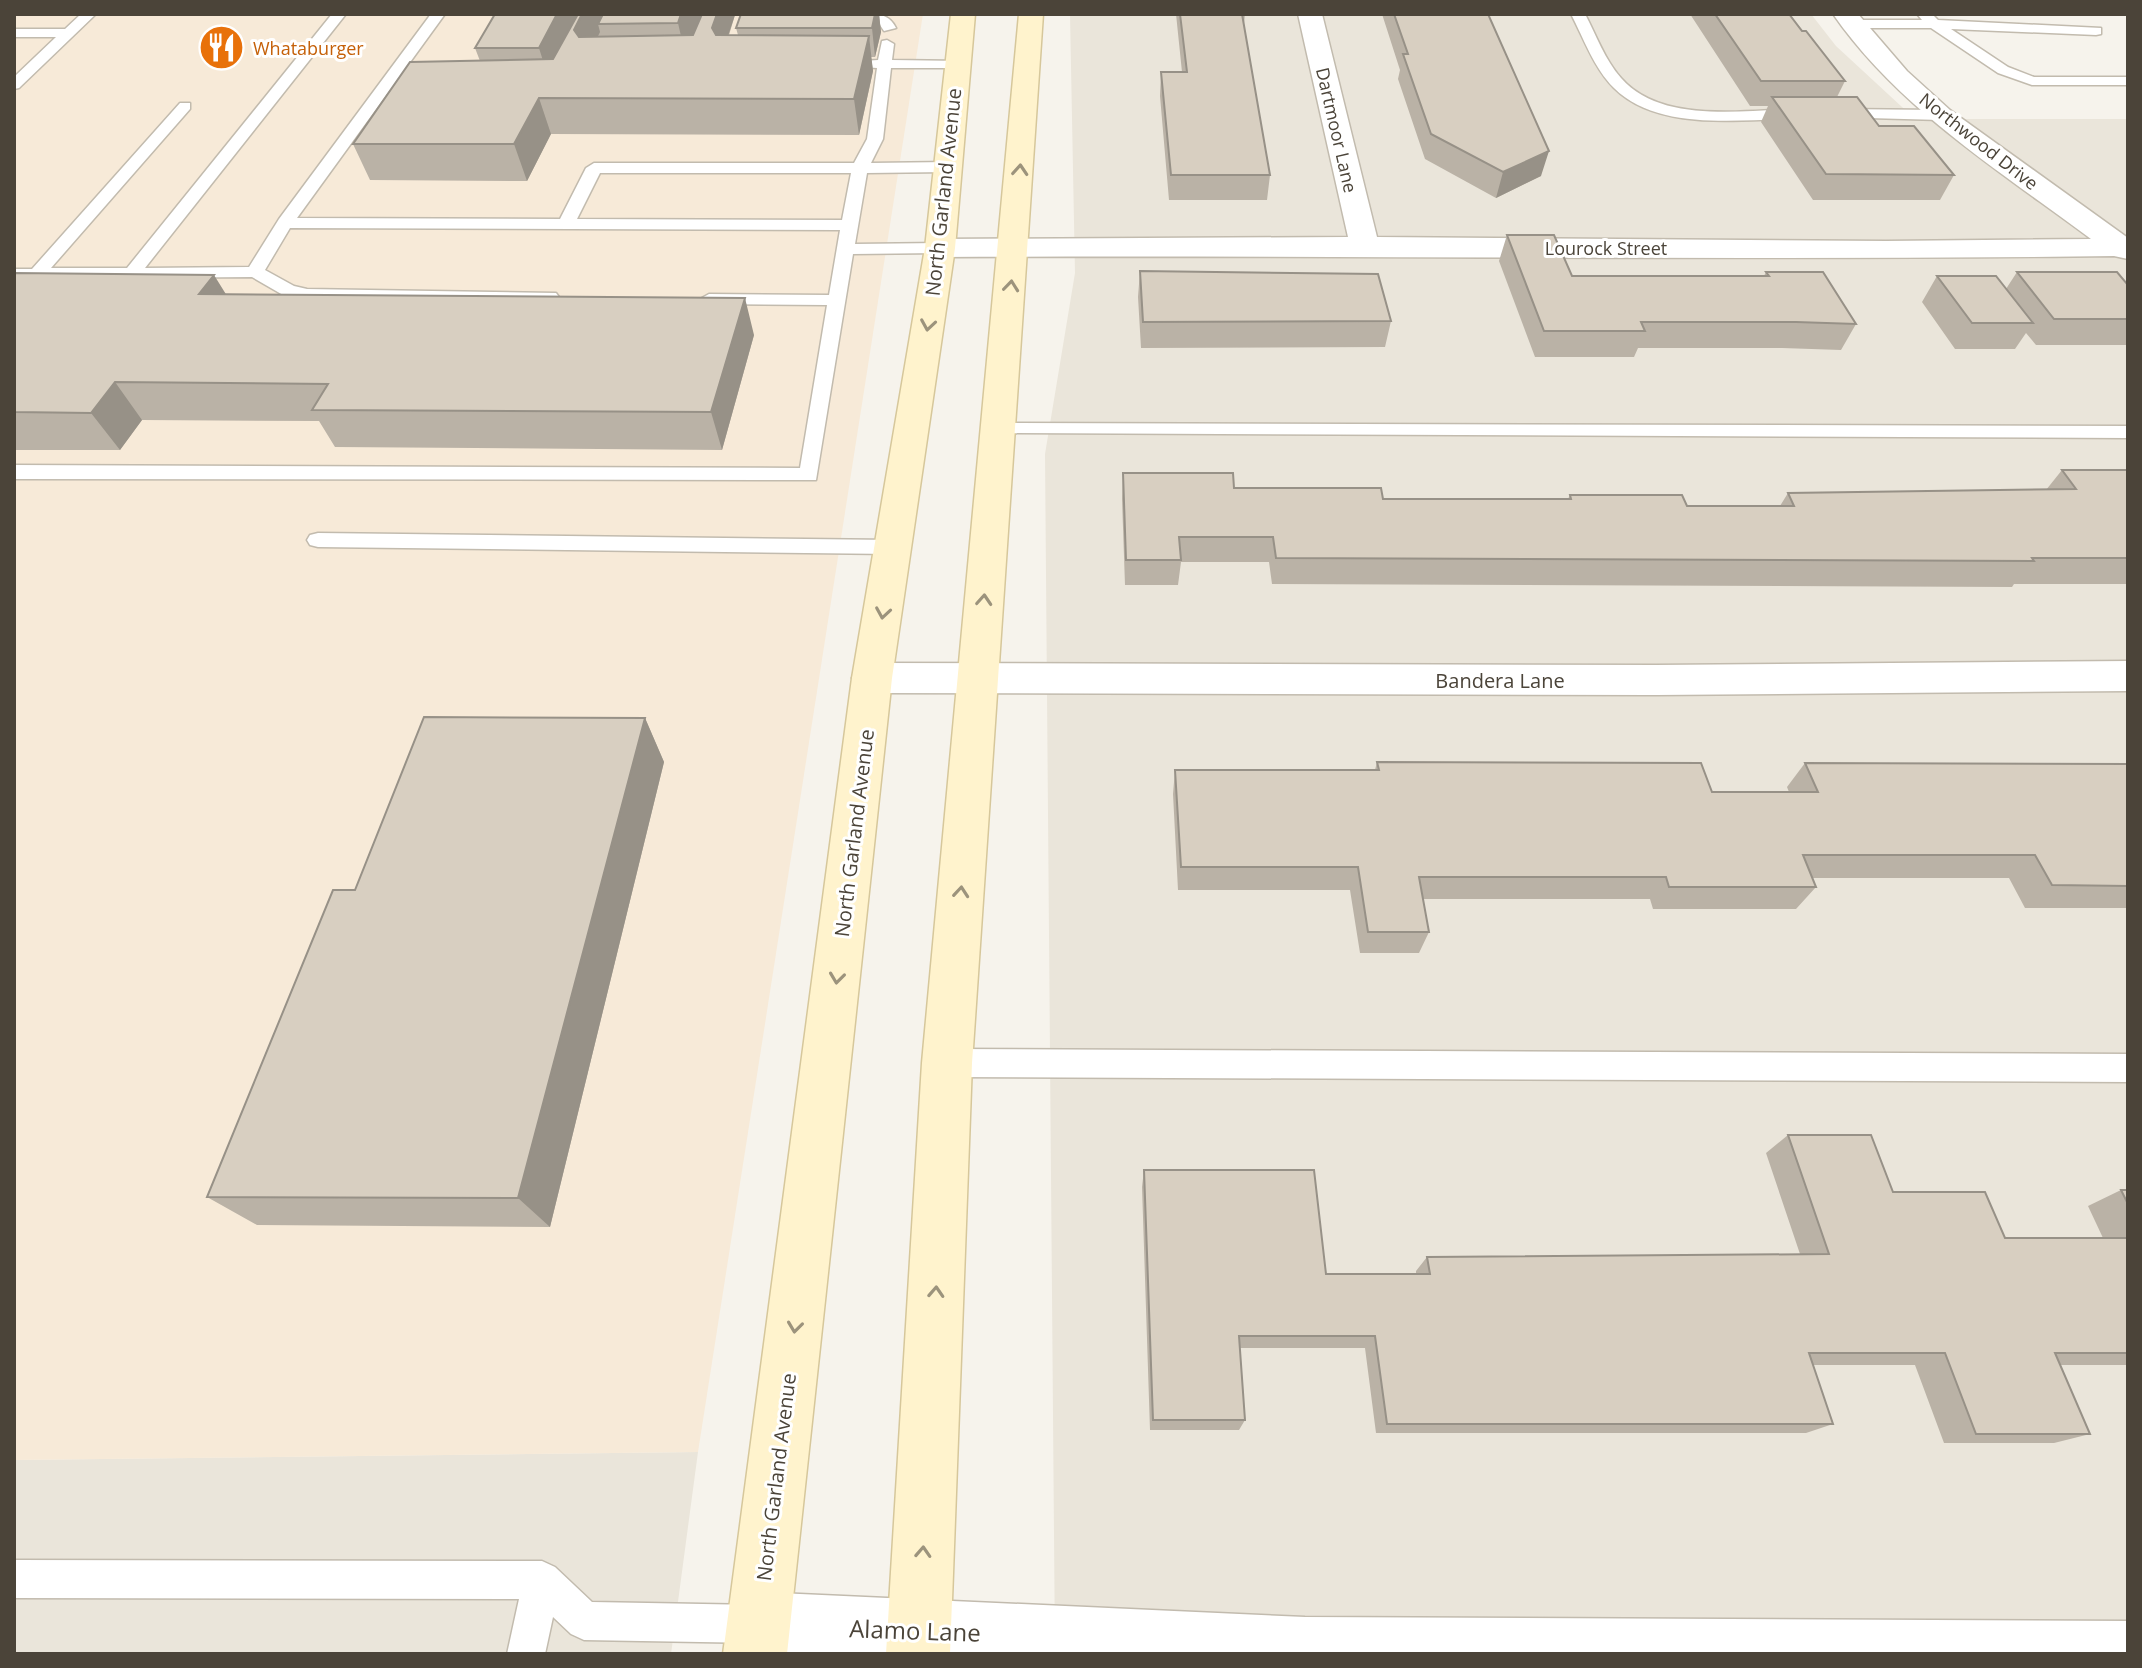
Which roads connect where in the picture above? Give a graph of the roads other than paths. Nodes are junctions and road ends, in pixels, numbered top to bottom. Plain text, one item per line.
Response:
1 (89, 14) edge
2 (339, 14) edge
3 (438, 14) edge
4 (871, 14) edge
5 (963, 14) edge
6 (1031, 14) edge
7 (1310, 14) edge
8 (1578, 14) edge
9 (1849, 19) edge
10 (1929, 19) edge
11 (889, 28) dead end
12 (2096, 31) dead end
13 (14, 33) edge
14 (68, 33) junction
15 (887, 44) dead end
16 (853, 64) edge
17 (884, 64) junction
18 (958, 64) junction
19 (2128, 81) edge
20 (14, 85) edge
21 (185, 106) dead end
22 (1941, 115) junction
23 (948, 167) junction
24 (860, 168) junction
25 (285, 223) junction
26 (566, 224) junction
27 (849, 225) junction
28 (1365, 246) junction
29 (940, 248) junction
30 (1014, 248) junction
31 (844, 249) junction
32 (2125, 249) edge
33 (255, 272) junction
34 (132, 273) junction
35 (14, 274) edge
36 (37, 274) junction
37 (570, 297) edge
38 (696, 299) edge
39 (837, 300) junction
40 (996, 429) junction
41 (2128, 432) edge
42 (14, 472) edge
43 (318, 540) dead end
44 (893, 547) junction
45 (2128, 676) edge
46 (872, 678) junction
47 (978, 678) junction
48 (947, 1063) junction
49 (2128, 1068) edge
50 (14, 1579) edge
51 (542, 1580) junction
52 (756, 1639) edge
53 (919, 1642) edge
54 (2128, 1653) edge
55 (526, 1654) edge

1 - 14 lane
2 - 34 lane
3 - 25 lane
4 - 11 lane
5 - 18 main road, North Garland Avenue
30 -> 6 main road
7 - 28 street, Dartmoor Lane
8 - 22 lane
9 - 10 lane
9 - 22 street, Northwood Drive
10 - 12 lane
10 - 19 lane
13 - 14 lane
14 - 20 lane
15 - 17 lane
16 - 17 lane
17 - 18 lane
17 - 24 lane
18 - 23 main road, North Garland Avenue
21 - 36 lane
22 - 32 street, Northwood Drive
23 - 24 lane
23 - 29 main road, North Garland Avenue
24 - 26 lane
24 - 27 lane
25 - 26 lane
25 - 33 lane
26 - 27 lane
27 - 31 lane
28 - 30 street, Lourock Street
28 - 32 street, Lourock Street
29 - 30 street, Lourock Street
29 - 31 lane
29 -> 44 main road, North Garland Avenue
40 -> 30 main road
31 - 39 lane
33 - 34 lane
33 - 37 lane
34 - 36 lane
35 - 36 lane
38 - 39 lane
39 - 42 lane
40 - 41 lane
47 -> 40 main road
43 - 44 lane
44 -> 46 main road, North Garland Avenue
45 - 47 street, Bandera Lane
46 - 47 street, Bandera Lane
46 -> 52 main road, North Garland Avenue
48 -> 47 main road
48 - 49 lane
53 -> 48 main road
50 - 51 lane
51 - 52 lane
51 - 55 lane
52 - 53 street, Alamo Lane
53 - 54 street, Alamo Lane

